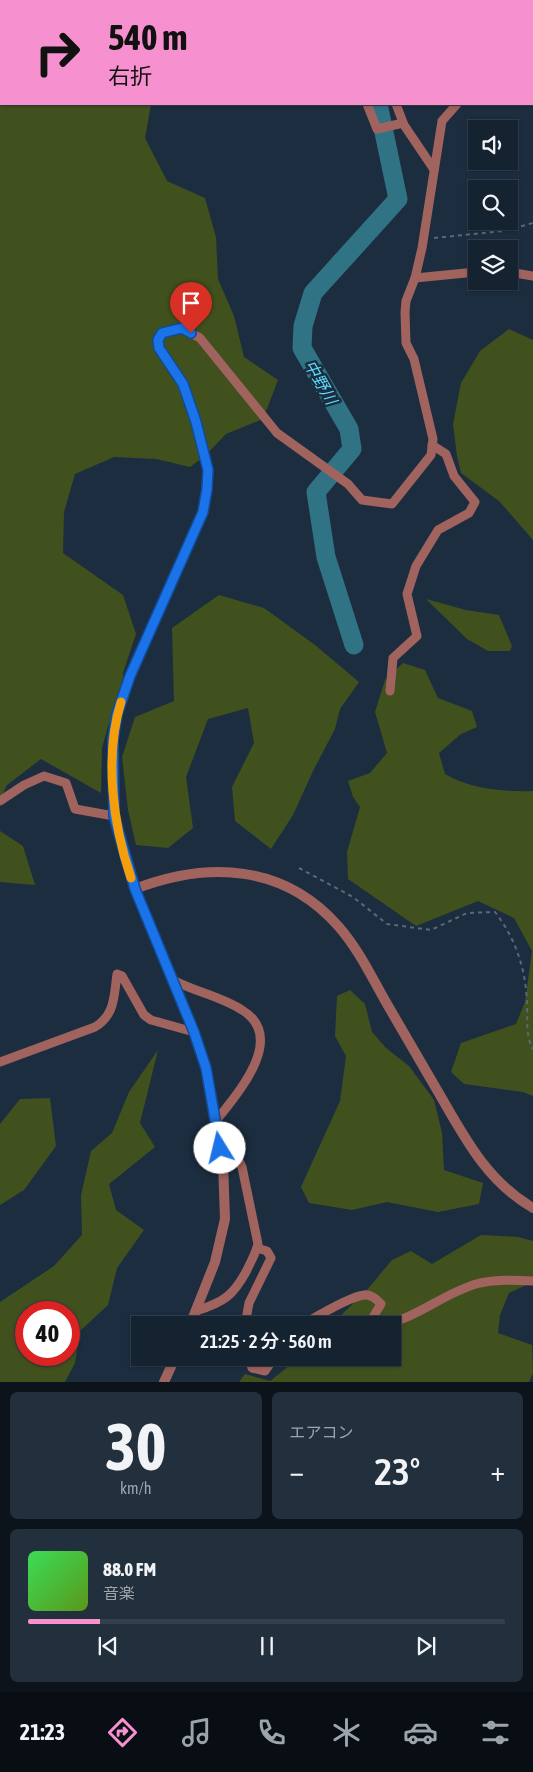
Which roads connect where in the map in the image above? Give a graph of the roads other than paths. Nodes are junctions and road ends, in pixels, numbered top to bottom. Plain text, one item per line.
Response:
1 (367, 105) edge
2 (396, 105) edge
3 (456, 105) edge
4 (403, 123) junction
5 (433, 168) junction
6 (468, 273) edge
7 (518, 274) edge
8 (533, 276) edge
9 (415, 278) junction
10 (432, 444) junction
11 (390, 691) dead end
12 (0, 801) edge
13 (114, 816) junction
14 (135, 889) junction
15 (175, 981) junction
16 (194, 1032) junction
17 (0, 1062) edge
18 (216, 1121) junction
19 (222, 1162) junction
20 (533, 1208) edge
21 (257, 1248) junction
22 (533, 1281) edge
23 (196, 1311) junction
24 (194, 1316) edge
25 (247, 1316) edge
26 (317, 1316) edge
27 (373, 1316) edge
28 (401, 1318) edge
29 (172, 1366) edge
30 (251, 1366) edge
31 (268, 1366) edge
32 (164, 1382) edge

1 - 4 street
2 - 4 street
3 - 5 street
4 - 5 street
5 - 9 street
6 - 9 street
7 - 8 street
9 - 10 street
10 - 11 street
10 - 13 street
12 - 13 street
13 - 14 street
14 - 15 street
14 - 20 street
15 - 16 street
15 - 18 street
16 - 17 street
16 - 18 street
18 - 19 street
19 - 21 street
19 - 23 street
21 - 23 street
21 - 25 street
22 - 28 street
23 - 24 street
26 - 27 street
29 - 32 street
30 - 31 street

